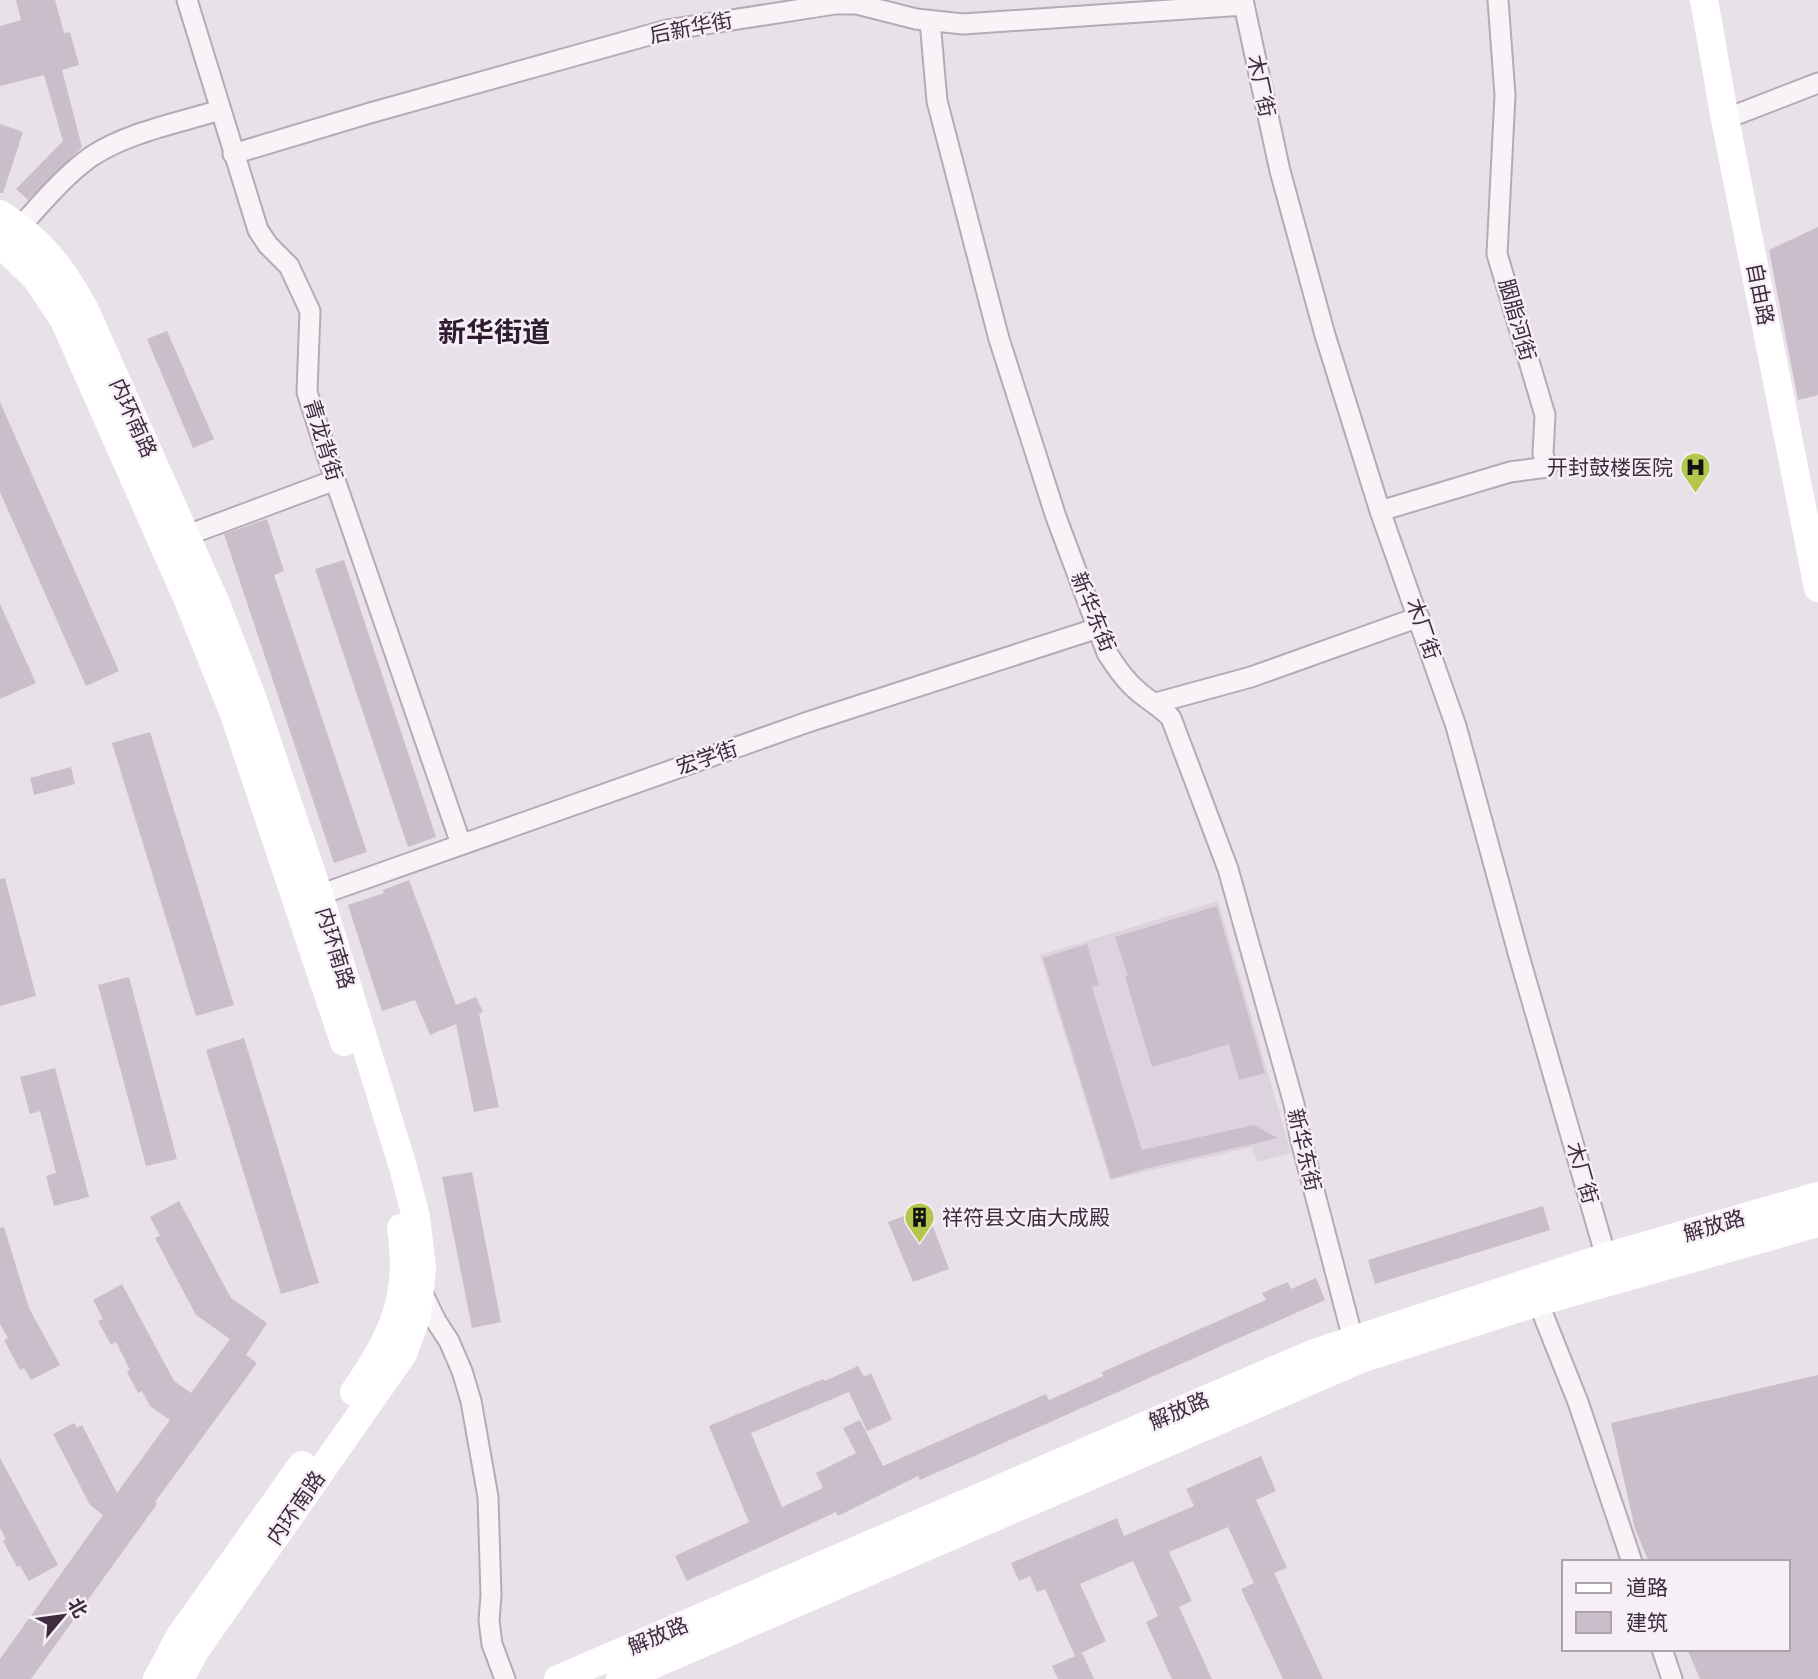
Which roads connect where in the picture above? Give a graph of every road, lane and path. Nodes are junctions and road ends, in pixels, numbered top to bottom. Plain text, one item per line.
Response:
1 (187, 0) edge
2 (1498, 0) edge
3 (1704, 0) edge
4 (857, 2) edge
5 (1244, 2) edge
6 (930, 21) junction
7 (1818, 83) edge
8 (220, 110) junction
9 (1725, 119) junction
10 (233, 154) junction
11 (6, 232) edge
12 (335, 481) junction
13 (1380, 510) junction
14 (186, 536) junction
15 (1818, 588) edge
16 (1419, 617) junction
17 (1098, 628) junction
18 (1156, 703) junction
19 (461, 844) junction
20 (319, 895) junction
21 (1818, 1196) edge
22 (1818, 1223) edge
23 (1606, 1257) junction
24 (421, 1290) junction
25 (1538, 1303) junction
26 (1353, 1339) junction
27 (1631, 1560) edge
28 (1663, 1651) edge
29 (157, 1679) edge
30 (180, 1679) edge
31 (505, 1679) edge
32 (558, 1679) edge
33 (620, 1679) edge
34 (1672, 1679) edge

1 - 8 street, 青龙背街
2 - 13 street, 胭脂河街
3 - 9 street, 自由路
4 - 6 street, 后新华街
4 - 10 street, 后新华街
5 - 6 street, 后新华街
5 - 13 street, 木厂街
6 - 17 street, 新华东街
7 - 9 street
8 - 10 street, 青龙背街
8 - 11 street
9 - 15 street, 自由路
10 - 12 street, 青龙背街
11 - 14 street, 内环南路
11 - 29 street, 内环南路
12 - 14 street
12 - 19 street, 青龙背街
13 - 16 street, 木厂街
14 - 20 street, 内环南路
16 - 18 street
16 - 23 street, 木厂街
17 - 18 street, 新华东街
17 - 19 street, 宏学街
18 - 26 street, 新华东街
19 - 20 street, 宏学街
20 - 24 street, 内环南路
21 - 23 street, 解放路
22 - 25 street, 解放路
23 - 26 street, 解放路
24 - 30 street, 内环南路
24 - 31 street
25 - 27 street
25 - 33 street, 解放路
26 - 32 street, 解放路
28 - 34 street

